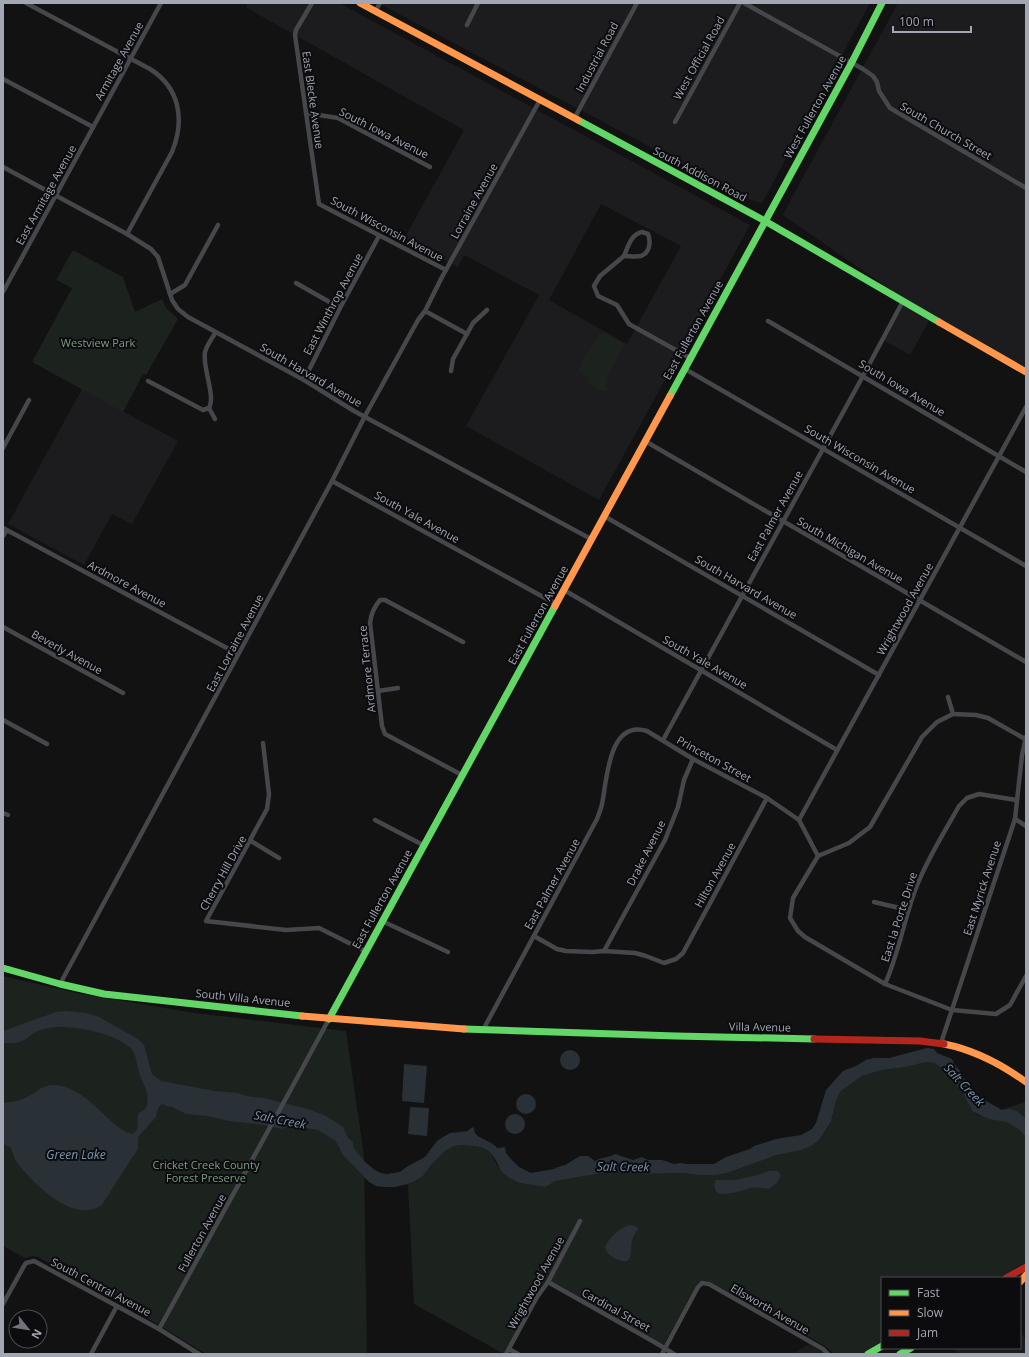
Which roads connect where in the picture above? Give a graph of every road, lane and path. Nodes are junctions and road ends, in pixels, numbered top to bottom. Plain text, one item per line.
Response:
1 (26, 3) edge
2 (161, 3) edge
3 (312, 3) edge
4 (360, 3) edge
5 (380, 3) edge
6 (478, 3) edge
7 (637, 3) edge
8 (740, 3) edge
9 (744, 3) edge
10 (882, 3) edge
11 (375, 12) junction
12 (467, 25) dead end
13 (130, 59) junction
14 (852, 62) junction
15 (3, 79) edge
16 (540, 100) junction
17 (306, 113) junction
18 (574, 119) junction
19 (675, 122) dead end
20 (93, 127) junction
21 (3, 167) edge
22 (430, 167) dead end
23 (1026, 188) edge
24 (56, 196) junction
25 (319, 204) joint
26 (766, 221) junction
27 (218, 225) dead end
28 (127, 234) junction
29 (379, 236) junction
30 (624, 256) junction
31 (446, 270) junction
32 (296, 283) dead end
33 (3, 291) edge
34 (170, 294) junction
35 (903, 301) junction
36 (340, 308) junction
37 (487, 310) dead end
38 (425, 311) junction
39 (768, 321) dead end
40 (216, 332) junction
41 (467, 334) junction
42 (690, 358) junction
43 (685, 368) junction
44 (451, 371) dead end
45 (1026, 372) edge
46 (863, 376) junction
47 (304, 380) junction
48 (148, 381) dead end
49 (29, 400) dead end
50 (1026, 407) edge
51 (209, 408) junction
52 (365, 416) junction
53 (215, 419) dead end
54 (645, 441) junction
55 (3, 448) edge
56 (823, 448) junction
57 (999, 456) junction
58 (1026, 472) edge
59 (332, 481) junction
60 (604, 516) junction
61 (783, 521) junction
62 (960, 527) junction
63 (5, 529) edge
64 (3, 536) edge
65 (591, 539) junction
66 (1026, 566) edge
67 (564, 590) junction
68 (743, 595) junction
69 (920, 601) junction
70 (556, 604) junction
71 (3, 627) edge
72 (463, 642) dead end
73 (238, 654) junction
74 (1026, 662) edge
75 (702, 670) junction
76 (879, 675) junction
77 (398, 688) dead end
78 (378, 692) junction
79 (123, 693) dead end
80 (948, 697) dead end
81 (953, 714) junction
82 (3, 720) edge
83 (1026, 738) edge
84 (619, 740) joint
85 (663, 740) junction
86 (263, 743) dead end
87 (47, 744) dead end
88 (837, 750) junction
89 (693, 759) junction
90 (462, 775) junction
91 (767, 798) junction
92 (1016, 800) junction
93 (1015, 819) junction
94 (375, 820) dead end
95 (799, 820) junction
96 (1026, 826) edge
97 (250, 841) junction
98 (423, 845) junction
99 (818, 856) junction
100 (279, 858) dead end
101 (874, 902) dead end
102 (908, 910) junction
103 (382, 921) junction
104 (534, 936) junction
105 (366, 951) junction
106 (604, 951) junction
107 (448, 952) dead end
108 (3, 968) edge
109 (1026, 976) edge
110 (60, 984) junction
111 (885, 984) junction
112 (952, 1010) junction
113 (328, 1019) junction
114 (483, 1030) junction
115 (941, 1042) junction
116 (1026, 1082) edge
117 (580, 1221) dead end
118 (1026, 1267) edge
119 (1008, 1277) edge
120 (548, 1282) junction
121 (3, 1304) edge
122 (117, 1306) junction
123 (159, 1329) junction
124 (881, 1347) edge
125 (665, 1348) junction
126 (509, 1349) junction
127 (909, 1349) edge
128 (91, 1354) edge
129 (199, 1354) edge
130 (506, 1354) edge
131 (518, 1354) edge
132 (662, 1354) edge
133 (674, 1354) edge
134 (828, 1354) edge
135 (868, 1354) edge
136 (900, 1354) edge

1 - 13 street
2 - 13 street, Armitage Avenue
3 - 17 street, East Blecke Avenue
4 - 11 street, South Addison Road
5 - 11 street
6 - 12 street
7 - 18 street, Industrial Road
8 - 19 street, West Official Road
9 - 14 street, South Church Street
10 - 14 street, West Fullerton Avenue
11 - 16 street, South Addison Road
13 - 20 street, Armitage Avenue
13 - 28 street
14 - 23 street, South Church Street
14 - 26 street, West Fullerton Avenue
15 - 20 street
16 - 18 street, South Addison Road
16 - 31 street, Lorraine Avenue
17 - 22 street, South Iowa Avenue
17 - 25 street, East Blecke Avenue
18 - 26 street, South Addison Road
20 - 24 street, East Armitage Avenue
21 - 24 street, South Harvard Avenue
24 - 28 street, South Harvard Avenue
24 - 33 street, East Armitage Avenue
25 - 29 street, South Wisconsin Avenue
26 - 35 street, South Addison Road
26 - 42 street, East Fullerton Avenue
27 - 34 street
28 - 34 street, South Harvard Avenue
29 - 31 street, South Wisconsin Avenue
29 - 36 street, East Winthrop Avenue
30 - 30 street
30 - 42 street
31 - 38 street, Lorraine Avenue
32 - 36 street
34 - 40 street, South Harvard Avenue
35 - 45 street, South Addison Road
35 - 46 street, East Palmer Avenue
36 - 47 street, East Winthrop Avenue
37 - 41 street
38 - 41 street
38 - 52 street, East Lorraine Avenue
39 - 46 street, South Iowa Avenue
40 - 47 street, South Harvard Avenue
40 - 51 street
41 - 44 street
42 - 43 street, East Fullerton Avenue
43 - 54 street, East Fullerton Avenue
43 - 56 street, South Wisconsin Avenue
46 - 56 street, East Palmer Avenue
46 - 57 street, South Iowa Avenue
47 - 52 street, South Harvard Avenue
48 - 51 street
49 - 55 street
50 - 57 street, Wrightwood Avenue
51 - 53 street
52 - 59 street, East Lorraine Avenue
52 - 65 street, South Harvard Avenue
54 - 60 street, East Fullerton Avenue
54 - 61 street, South Michigan Avenue
56 - 61 street, East Palmer Avenue
56 - 62 street, South Wisconsin Avenue
57 - 58 street, South Iowa Avenue
57 - 62 street, Wrightwood Avenue
59 - 70 street, South Yale Avenue
59 - 73 street, East Lorraine Avenue
60 - 65 street, East Fullerton Avenue
60 - 68 street, South Harvard Avenue
61 - 68 street, East Palmer Avenue
61 - 69 street, South Michigan Avenue
62 - 66 street, South Wisconsin Avenue
62 - 69 street, Wrightwood Avenue
63 - 64 street
63 - 73 street, Ardmore Avenue
65 - 67 street, East Fullerton Avenue
67 - 70 street, East Fullerton Avenue
67 - 75 street, South Yale Avenue
68 - 75 street, East Palmer Avenue
68 - 76 street, South Harvard Avenue
69 - 74 street, South Michigan Avenue
69 - 76 street, Wrightwood Avenue
70 - 90 street, East Fullerton Avenue
71 - 79 street, Beverly Avenue
72 - 78 street, Ardmore Terrace
73 - 110 street, East Lorraine Avenue
75 - 85 street, East Palmer Avenue
75 - 88 street, South Yale Avenue
76 - 88 street, Wrightwood Avenue
77 - 78 street
78 - 90 street, Ardmore Terrace
80 - 81 street
81 - 83 street
81 - 99 street
82 - 87 street
83 - 92 street, East Myrick Avenue
84 - 85 street, Princeton Street
84 - 104 street, East Palmer Avenue
85 - 89 street, Princeton Street
86 - 97 street, Cherry Hill Drive
88 - 95 street, Wrightwood Avenue
89 - 91 street, Princeton Street
89 - 106 street, Drake Avenue
90 - 98 street, East Fullerton Avenue
91 - 95 street, Princeton Street
91 - 106 street, Hilton Avenue
92 - 93 street, East Myrick Avenue
92 - 102 street, East la Porte Drive
93 - 96 street
93 - 112 street, East Myrick Avenue
94 - 98 street
95 - 99 street
97 - 100 street
97 - 105 street, Cherry Hill Drive
98 - 103 street, East Fullerton Avenue
99 - 111 street
101 - 102 street
102 - 111 street, East la Porte Drive
103 - 105 street, East Fullerton Avenue
103 - 107 street
104 - 106 street
104 - 114 street, East Palmer Avenue
105 - 113 street, East Fullerton Avenue
108 - 110 street, South Villa Avenue
109 - 112 street
110 - 113 street, South Villa Avenue
111 - 112 street
112 - 115 street, East Myrick Avenue
113 - 114 street, South Villa Avenue
113 - 123 street, Fullerton Avenue
114 - 115 street, Villa Avenue
115 - 116 street, Villa Avenue
117 - 120 street, Wrightwood Avenue
118 - 119 street
120 - 125 street, Cardinal Street
120 - 126 street, Wrightwood Avenue
121 - 122 street, South Central Avenue
122 - 123 street, South Central Avenue
122 - 128 street
123 - 129 street, South Central Avenue
124 - 135 street
125 - 132 street
125 - 133 street, Cardinal Street
125 - 134 street, Ellsworth Avenue
126 - 130 street, Wrightwood Avenue
126 - 131 street
127 - 136 street

